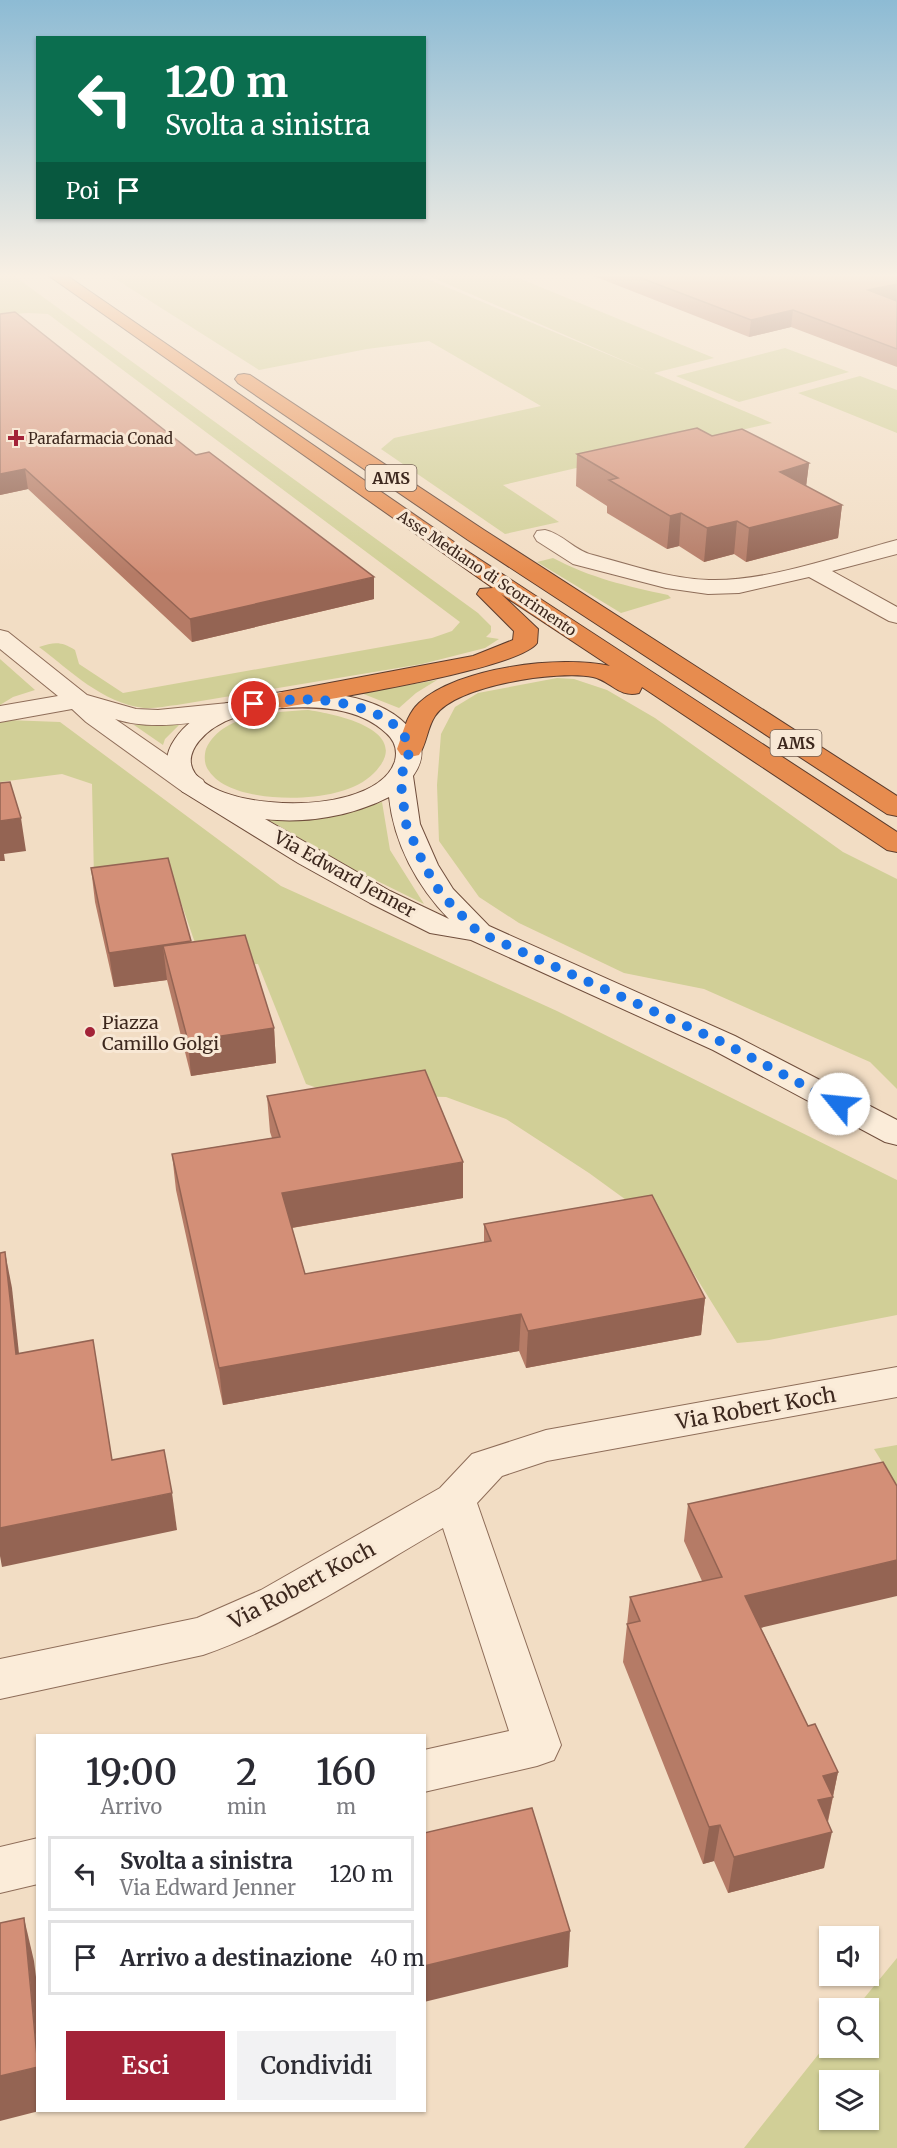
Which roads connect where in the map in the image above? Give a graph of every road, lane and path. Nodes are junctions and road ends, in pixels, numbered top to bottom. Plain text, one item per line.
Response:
1 (197, 373) edge
2 (236, 373) edge
3 (545, 536) dead end
4 (897, 547) edge
5 (462, 558) junction
6 (812, 569) junction
7 (897, 616) edge
8 (0, 637) edge
9 (78, 700) junction
10 (282, 700) junction
11 (228, 711) junction
12 (0, 714) edge
13 (739, 740) junction
14 (410, 749) junction
15 (400, 776) junction
16 (205, 793) junction
17 (897, 808) edge
18 (897, 844) edge
19 (478, 932) junction
20 (897, 1134) edge
21 (897, 1382) edge
22 (455, 1500) junction
23 (0, 1679) edge
24 (426, 1772) edge
25 (36, 1861) edge
26 (0, 1870) edge

1 - 5 highway, Asse Mediano di Scorrimento / AMS
2 - 17 highway, Asse Mediano di Scorrimento / AMS
3 - 6 street
4 - 6 street
5 - 10 highway
5 - 13 highway, Asse Mediano di Scorrimento / AMS
6 - 7 street
8 - 9 street, Via Edward Jenner
9 - 11 street, Via Edward Jenner
9 - 12 street
9 - 16 street, Via Edward Jenner
10 - 11 street, Via Edward Jenner
10 - 14 street, Via Edward Jenner
11 - 16 street, Via Edward Jenner
13 - 14 highway
13 - 18 highway, Asse Mediano di Scorrimento / AMS
14 - 15 street, Via Edward Jenner
15 - 16 street, Via Edward Jenner
15 - 19 street, Via Edward Jenner
16 - 19 street, Via Edward Jenner
19 - 20 street, Via Edward Jenner
21 - 22 street, Via Robert Koch
22 - 23 street, Via Robert Koch
22 - 24 street
25 - 26 street

